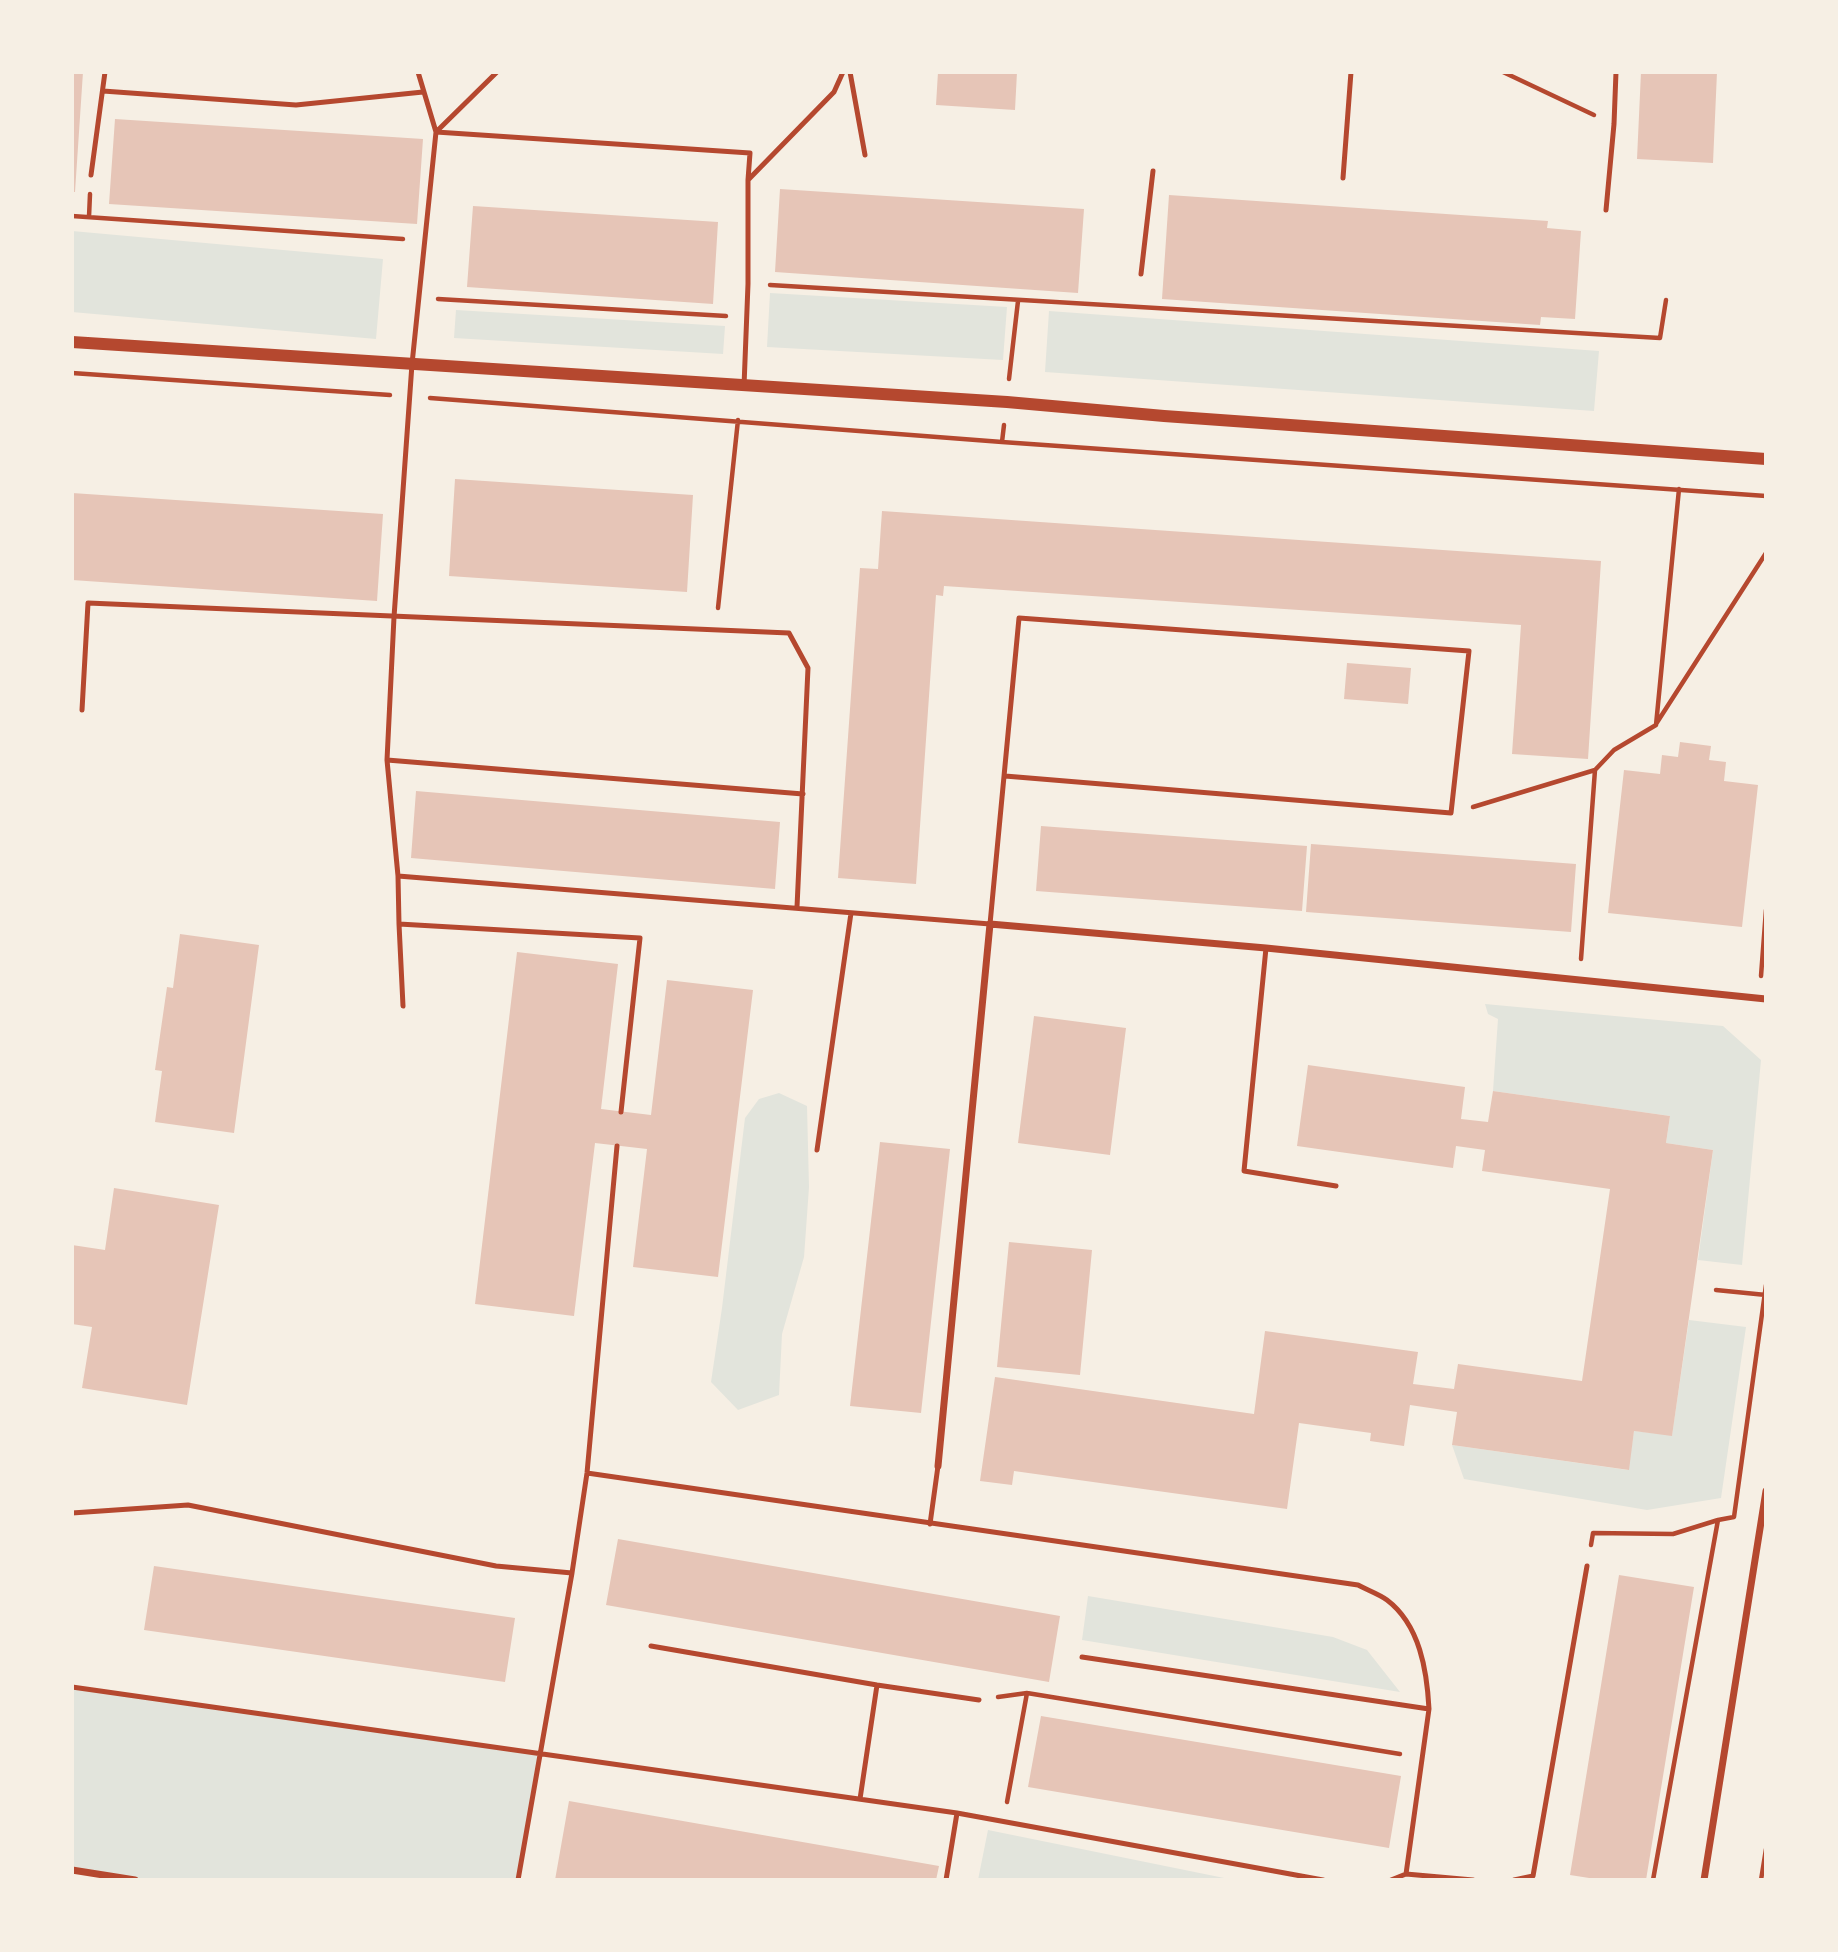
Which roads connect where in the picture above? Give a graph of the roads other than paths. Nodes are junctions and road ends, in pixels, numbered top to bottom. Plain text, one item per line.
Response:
1 (104, 72) edge
2 (418, 72) edge
3 (497, 72) edge
4 (843, 72) edge
5 (850, 72) edge
6 (1351, 72) edge
7 (1616, 72) edge
8 (103, 91) junction
9 (423, 92) junction
10 (436, 132) junction
11 (865, 155) dead end
12 (1153, 171) dead end
13 (91, 174) dead end
14 (1343, 178) dead end
15 (748, 180) junction
16 (1606, 210) dead end
17 (1141, 274) dead end
18 (72, 342) edge
19 (412, 364) junction
20 (744, 386) junction
21 (1766, 459) edge
22 (394, 617) junction
23 (82, 710) dead end
24 (387, 760) junction
25 (1005, 776) junction
26 (803, 794) junction
27 (398, 876) junction
28 (796, 907) junction
29 (851, 913) junction
30 (990, 923) junction
31 (399, 924) junction
32 (1266, 948) junction
33 (1763, 998) edge
34 (403, 1006) dead end
35 (621, 1112) dead end
36 (617, 1146) dead end
37 (817, 1150) dead end
38 (1336, 1186) dead end
39 (937, 1466) joint
40 (587, 1473) junction
41 (1766, 1491) edge
42 (72, 1513) edge
43 (930, 1524) junction
44 (1587, 1566) road end
45 (572, 1573) junction
46 (651, 1646) dead end
47 (1082, 1657) dead end
48 (877, 1685) junction
49 (72, 1687) edge
50 (979, 1700) dead end
51 (1429, 1709) junction
52 (540, 1755) junction
53 (860, 1799) junction
54 (957, 1813) junction
55 (72, 1870) edge
56 (1406, 1874) junction
57 (111, 1878) edge
58 (135, 1880) edge
59 (517, 1880) edge
60 (946, 1880) edge
61 (1322, 1880) edge
62 (1391, 1880) edge
63 (1473, 1880) edge
64 (1514, 1880) edge
65 (1704, 1880) edge

1 - 8 lane
2 - 9 lane
3 - 10 lane
4 - 15 lane
5 - 11 lane
6 - 14 lane
7 - 16 lane
8 - 9 lane
8 - 13 lane
9 - 10 lane
10 - 15 lane
10 - 19 lane
12 - 17 lane
15 - 20 lane
18 - 19 street
19 - 20 street
19 - 22 lane
20 - 21 street
22 - 23 lane
22 - 24 lane
22 - 26 lane
24 - 26 lane
24 - 27 lane
25 - 25 lane
25 - 30 lane
26 - 28 lane
27 - 28 lane
27 - 31 lane
28 - 29 lane
29 - 30 lane
29 - 37 lane
30 - 32 street
30 - 39 street
31 - 34 lane
31 - 35 lane
32 - 33 street
32 - 38 lane
36 - 40 lane
39 - 43 lane
40 - 43 lane
40 - 45 lane
41 - 65 street
42 - 45 lane
43 - 51 lane
44 - 64 lane
45 - 52 lane
46 - 48 lane
47 - 51 lane
48 - 50 lane
48 - 53 lane
49 - 52 lane
51 - 56 lane
52 - 53 lane
52 - 59 lane
53 - 54 lane
54 - 60 lane
54 - 61 lane
55 - 57 street
56 - 62 lane
56 - 63 lane
57 - 58 street

